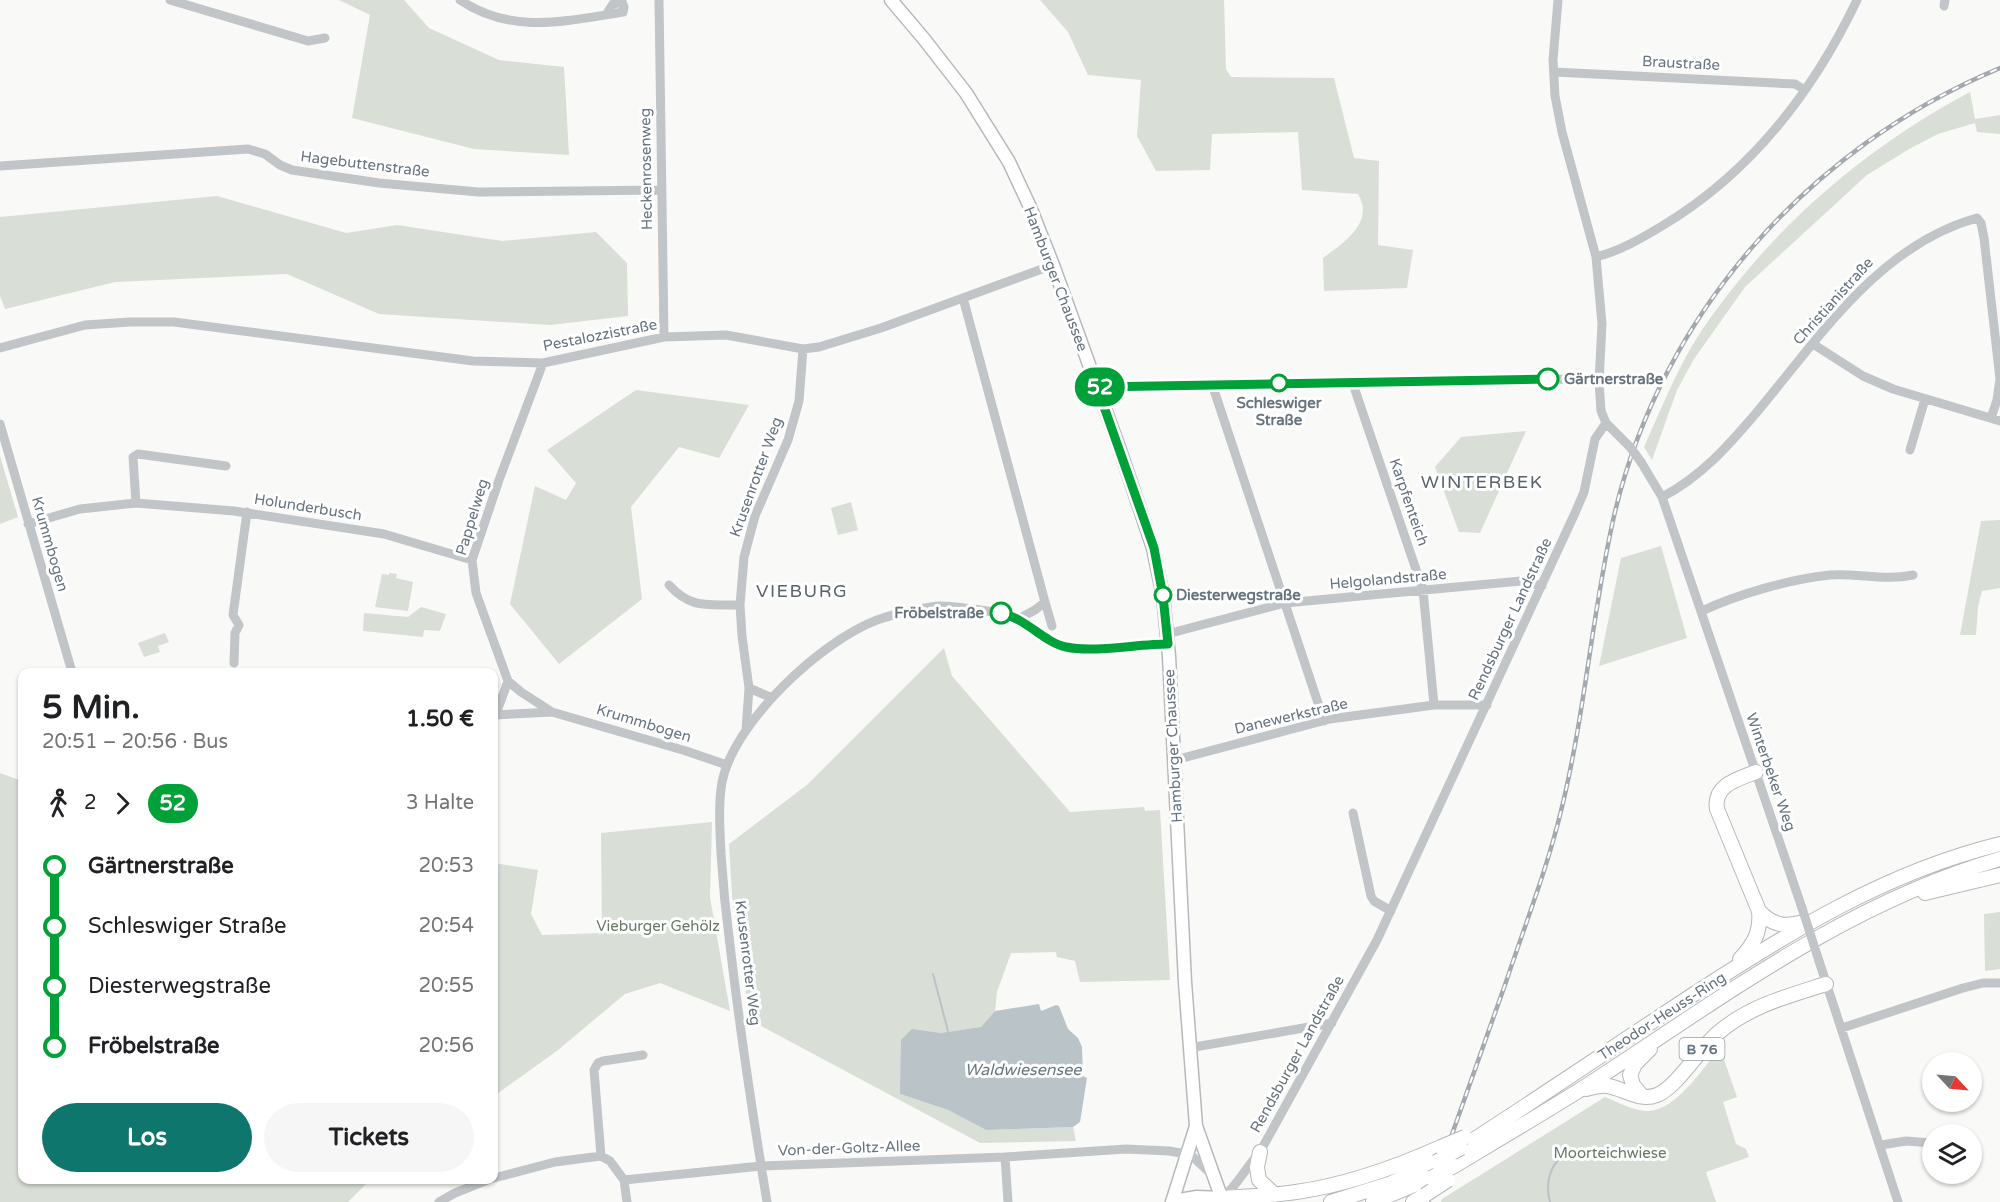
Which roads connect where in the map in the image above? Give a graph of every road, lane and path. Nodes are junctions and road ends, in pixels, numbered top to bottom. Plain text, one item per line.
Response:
1 (170, 0) edge
2 (460, 0) edge
3 (659, 0) edge
4 (891, 0) edge
5 (1558, 0) edge
6 (1857, 0) edge
7 (606, 15) dead end
8 (325, 38) dead end
9 (1554, 72) junction
10 (1806, 90) junction
11 (0, 166) edge
12 (661, 190) junction
13 (1596, 257) junction
14 (1053, 265) junction
15 (963, 298) junction
16 (664, 338) junction
17 (1813, 344) junction
18 (0, 348) edge
19 (803, 349) junction
20 (543, 363) junction
21 (1354, 381) junction
22 (1599, 382) junction
23 (1212, 384) junction
24 (1097, 387) junction
25 (1925, 399) junction
26 (1995, 419) edge
27 (1606, 423) junction
28 (0, 424) edge
29 (1910, 450) dead end
30 (226, 466) dead end
31 (1662, 497) junction
32 (136, 503) junction
33 (247, 512) junction
34 (28, 524) junction
35 (472, 560) junction
36 (1912, 575) dead end
37 (669, 585) dead end
38 (1542, 586) junction
39 (1424, 591) junction
40 (1045, 602) junction
41 (1285, 603) junction
42 (740, 605) junction
43 (1702, 611) junction
44 (1018, 619) junction
45 (1052, 626) dead end
46 (1168, 639) junction
47 (234, 663) dead end
48 (71, 668) edge
49 (508, 681) junction
50 (749, 688) junction
51 (772, 698) junction
52 (1434, 705) junction
53 (1487, 705) junction
54 (498, 706) edge
55 (552, 712) junction
56 (498, 714) edge
57 (1324, 721) junction
58 (745, 732) junction
59 (1174, 760) junction
60 (727, 765) junction
61 (1756, 772) junction
62 (1353, 813) dead end
63 (2000, 842) edge
64 (2000, 859) edge
65 (2000, 875) edge
66 (1888, 902) junction
67 (1391, 911) junction
68 (1759, 911) junction
69 (1815, 919) junction
70 (1728, 972) junction
71 (2000, 983) edge
72 (1826, 984) junction
73 (1332, 1023) junction
74 (1842, 1028) junction
75 (1669, 1029) junction
76 (1189, 1048) junction
77 (643, 1055) dead end
78 (1575, 1093) junction
79 (1642, 1096) junction
80 (1196, 1126) junction
81 (1499, 1139) junction
82 (1463, 1143) junction
83 (1922, 1143) edge
84 (1881, 1145) junction
85 (1260, 1152) junction
86 (1187, 1154) junction
87 (601, 1156) junction
88 (1005, 1157) junction
89 (761, 1166) junction
90 (1211, 1174) junction
91 (498, 1176) edge
92 (624, 1180) junction
93 (477, 1184) edge
94 (1275, 1195) junction
95 (1419, 1198) edge
96 (1222, 1200) edge
97 (439, 1202) edge
98 (627, 1202) edge
99 (766, 1202) edge
100 (1008, 1202) edge
101 (1171, 1202) edge
102 (1331, 1202) edge
103 (1373, 1202) edge
104 (1898, 1202) edge

1 - 8 street
2 - 7 street
3 - 12 street, Heckenrosenweg
4 - 14 main road, Hamburger Chaussee
5 - 9 street
6 - 10 street
9 - 10 street, Braustraße
9 - 13 street
10 - 13 street
11 - 12 street, Hagebuttenstraße
12 - 16 street, Heckenrosenweg
13 - 22 street
14 - 15 street, Pestalozzistraße
14 - 24 main road, Hamburger Chaussee
15 - 19 street, Pestalozzistraße
15 - 40 street
16 - 19 street, Pestalozzistraße
16 - 20 street, Pestalozzistraße
17 - 25 street
17 - 26 street, Christianistraße
17 - 31 street, Christianistraße
18 - 20 street, Pestalozzistraße
19 - 42 street, Krusenrotter Weg
20 - 35 street, Pappelweg
21 - 22 street
21 - 23 street
21 - 39 street, Karpfenteich
22 - 27 street
23 - 24 street
23 - 41 street
24 - 46 main road, Hamburger Chaussee
25 - 26 street
25 - 29 street
27 - 31 street, Winterbeker Weg, bridge
27 - 38 street, Rendsburger Landstraße
28 - 34 street, Krummbogen
30 - 32 street
31 - 43 street, Winterbeker Weg
32 - 33 street, Holunderbusch
32 - 34 street, Holunderbusch
33 - 35 street, Holunderbusch
33 - 47 street
34 - 48 street, Krummbogen
35 - 49 street, Pappelweg
36 - 43 street
37 - 42 street
38 - 39 street, Helgolandstraße
38 - 53 street, Rendsburger Landstraße
39 - 41 street, Helgolandstraße
39 - 52 street, Karpfenteich
40 - 44 street
40 - 45 street
41 - 46 street, Helgolandstraße
41 - 57 street
42 - 50 street, Krusenrotter Weg
43 - 61 street, Winterbeker Weg
44 - 46 street
44 - 51 street
46 - 59 main road, Hamburger Chaussee
49 - 54 street, Krummbogen
49 - 55 street, Krummbogen
50 - 51 street
50 - 58 street, Krusenrotter Weg
51 - 58 street, Krusenrotter Weg
52 - 53 street, Danewerkstraße
52 - 57 street, Danewerkstraße
53 - 67 street, Rendsburger Landstraße
55 - 56 street, Krummbogen
55 - 60 street, Krummbogen
57 - 59 street, Danewerkstraße
58 - 60 street, Krusenrotter Weg
59 - 76 main road, Hamburger Chaussee
60 - 89 street, Krusenrotter Weg
61 - 68 highway
61 - 72 street, Winterbeker Weg, bridge
62 - 67 street
63 - 69 highway, Theodor-Heuss-Ring
64 - 66 highway, Theodor-Heuss-Ring
65 - 66 highway
66 - 75 highway, Theodor-Heuss-Ring
67 - 73 street, Rendsburger Landstraße
68 - 69 highway
68 - 70 highway
69 - 70 highway, Theodor-Heuss-Ring
70 - 82 highway, Theodor-Heuss-Ring
71 - 74 street
72 - 74 street, Winterbeker Weg
72 - 79 highway, B 76
73 - 76 street
73 - 85 street, Rendsburger Landstraße
74 - 84 street, Winterbeker Weg
75 - 78 highway, Theodor-Heuss-Ring
75 - 79 highway, B 76
76 - 80 main road, Hamburger Chaussee
77 - 87 street
78 - 79 highway
78 - 81 highway, Theodor-Heuss-Ring
80 - 86 main road, Hamburger Chaussee
80 - 90 main road, Hamburger Chaussee
81 - 95 highway, bridge
81 - 103 highway, Theodor-Heuss-Ring, bridge
82 - 94 highway, bridge
82 - 102 highway, Theodor-Heuss-Ring, bridge
83 - 84 street
84 - 104 street, Winterbeker Weg
85 - 94 highway
85 - 96 street, Rendsburger Landstraße
86 - 88 street, Von-der-Goltz-Allee
86 - 90 street
86 - 101 main road, Hamburger Chaussee
87 - 91 street
87 - 92 street
88 - 89 street, Von-der-Goltz-Allee
88 - 100 street
89 - 92 street, Von-der-Goltz-Allee
89 - 99 street, Krusenrotter Weg
90 - 96 main road, Hamburger Chaussee
92 - 98 street
93 - 97 street
94 - 96 highway
96 - 101 main road, Hamburger Chaussee

